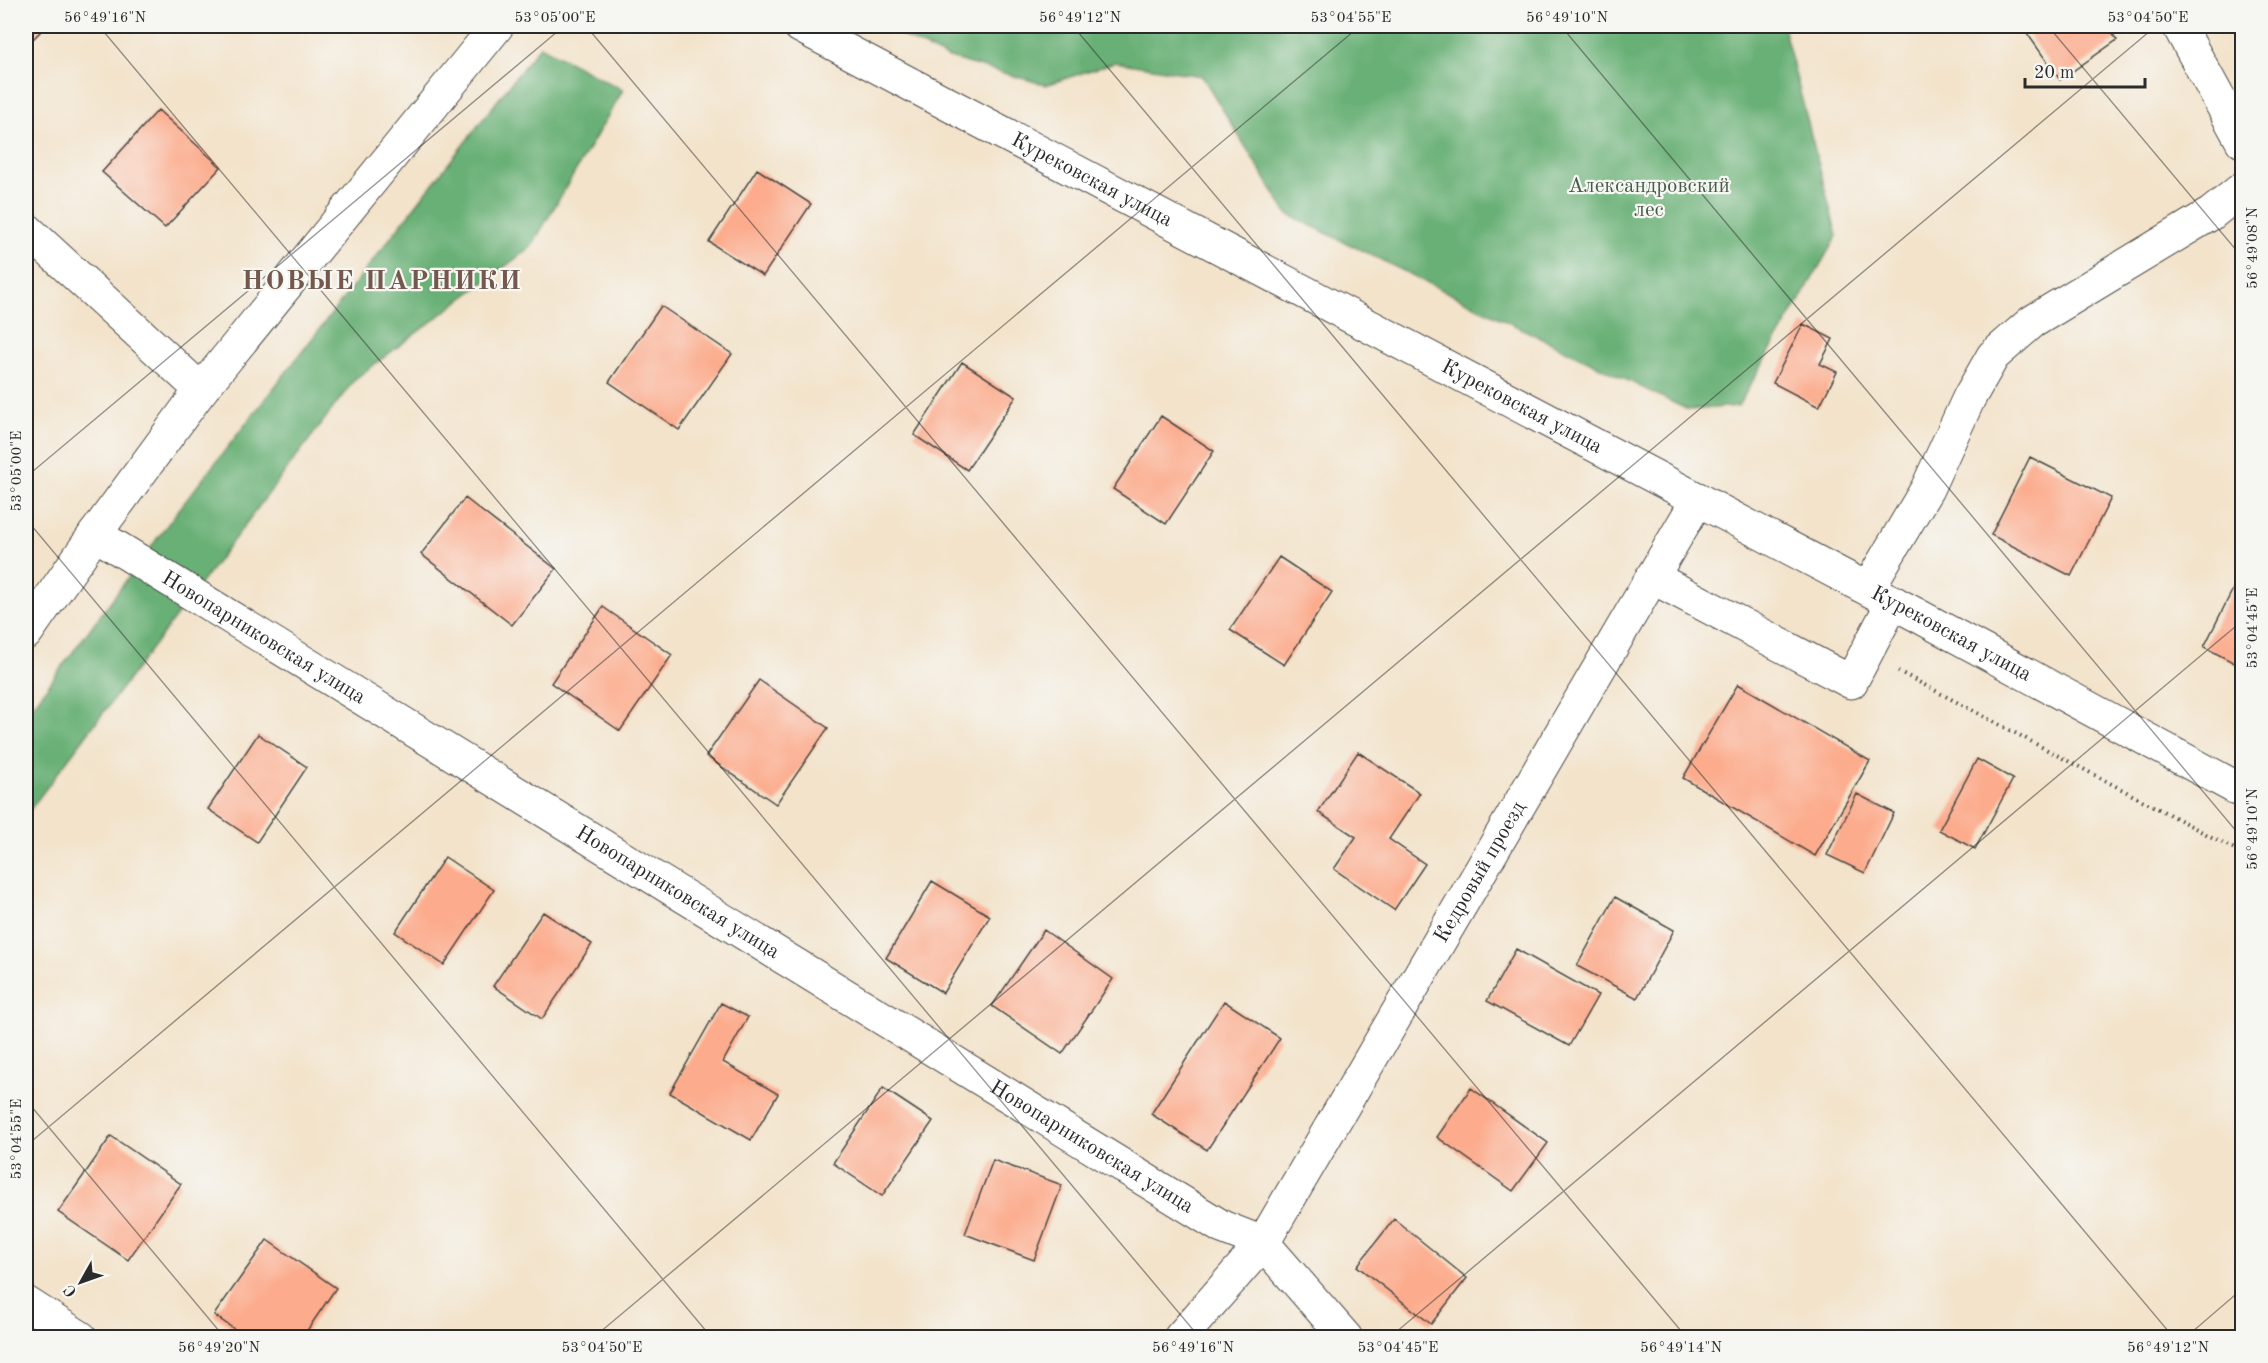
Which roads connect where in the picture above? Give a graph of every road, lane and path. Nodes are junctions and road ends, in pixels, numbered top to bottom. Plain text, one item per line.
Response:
1 (497, 26) edge
2 (800, 26) edge
3 (2179, 26) edge
4 (2242, 141) edge
5 (2242, 189) edge
6 (26, 229) edge
7 (201, 390) junction
8 (1698, 499) junction
9 (95, 534) junction
10 (1652, 577) junction
11 (1880, 595) junction
12 (26, 633) edge
13 (1866, 654) junction
14 (2242, 791) edge
15 (2242, 853) edge
16 (1263, 1243) junction
17 (26, 1303) edge
18 (81, 1338) edge
19 (1180, 1338) edge
20 (1346, 1338) edge

1 - 7 street
2 - 8 street, Курековская улица
3 - 4 street
5 - 11 street
6 - 7 street
7 - 9 street
8 - 10 street, Кедровый проезд
8 - 11 street, Курековская улица
9 - 12 street
9 - 16 street, Новопарниковская улица
10 - 13 street
10 - 16 street, Кедровый проезд
11 - 13 street
11 - 14 street, Курековская улица
13 - 15 path
16 - 19 street, Кедровый проезд
16 - 20 street
17 - 18 street

